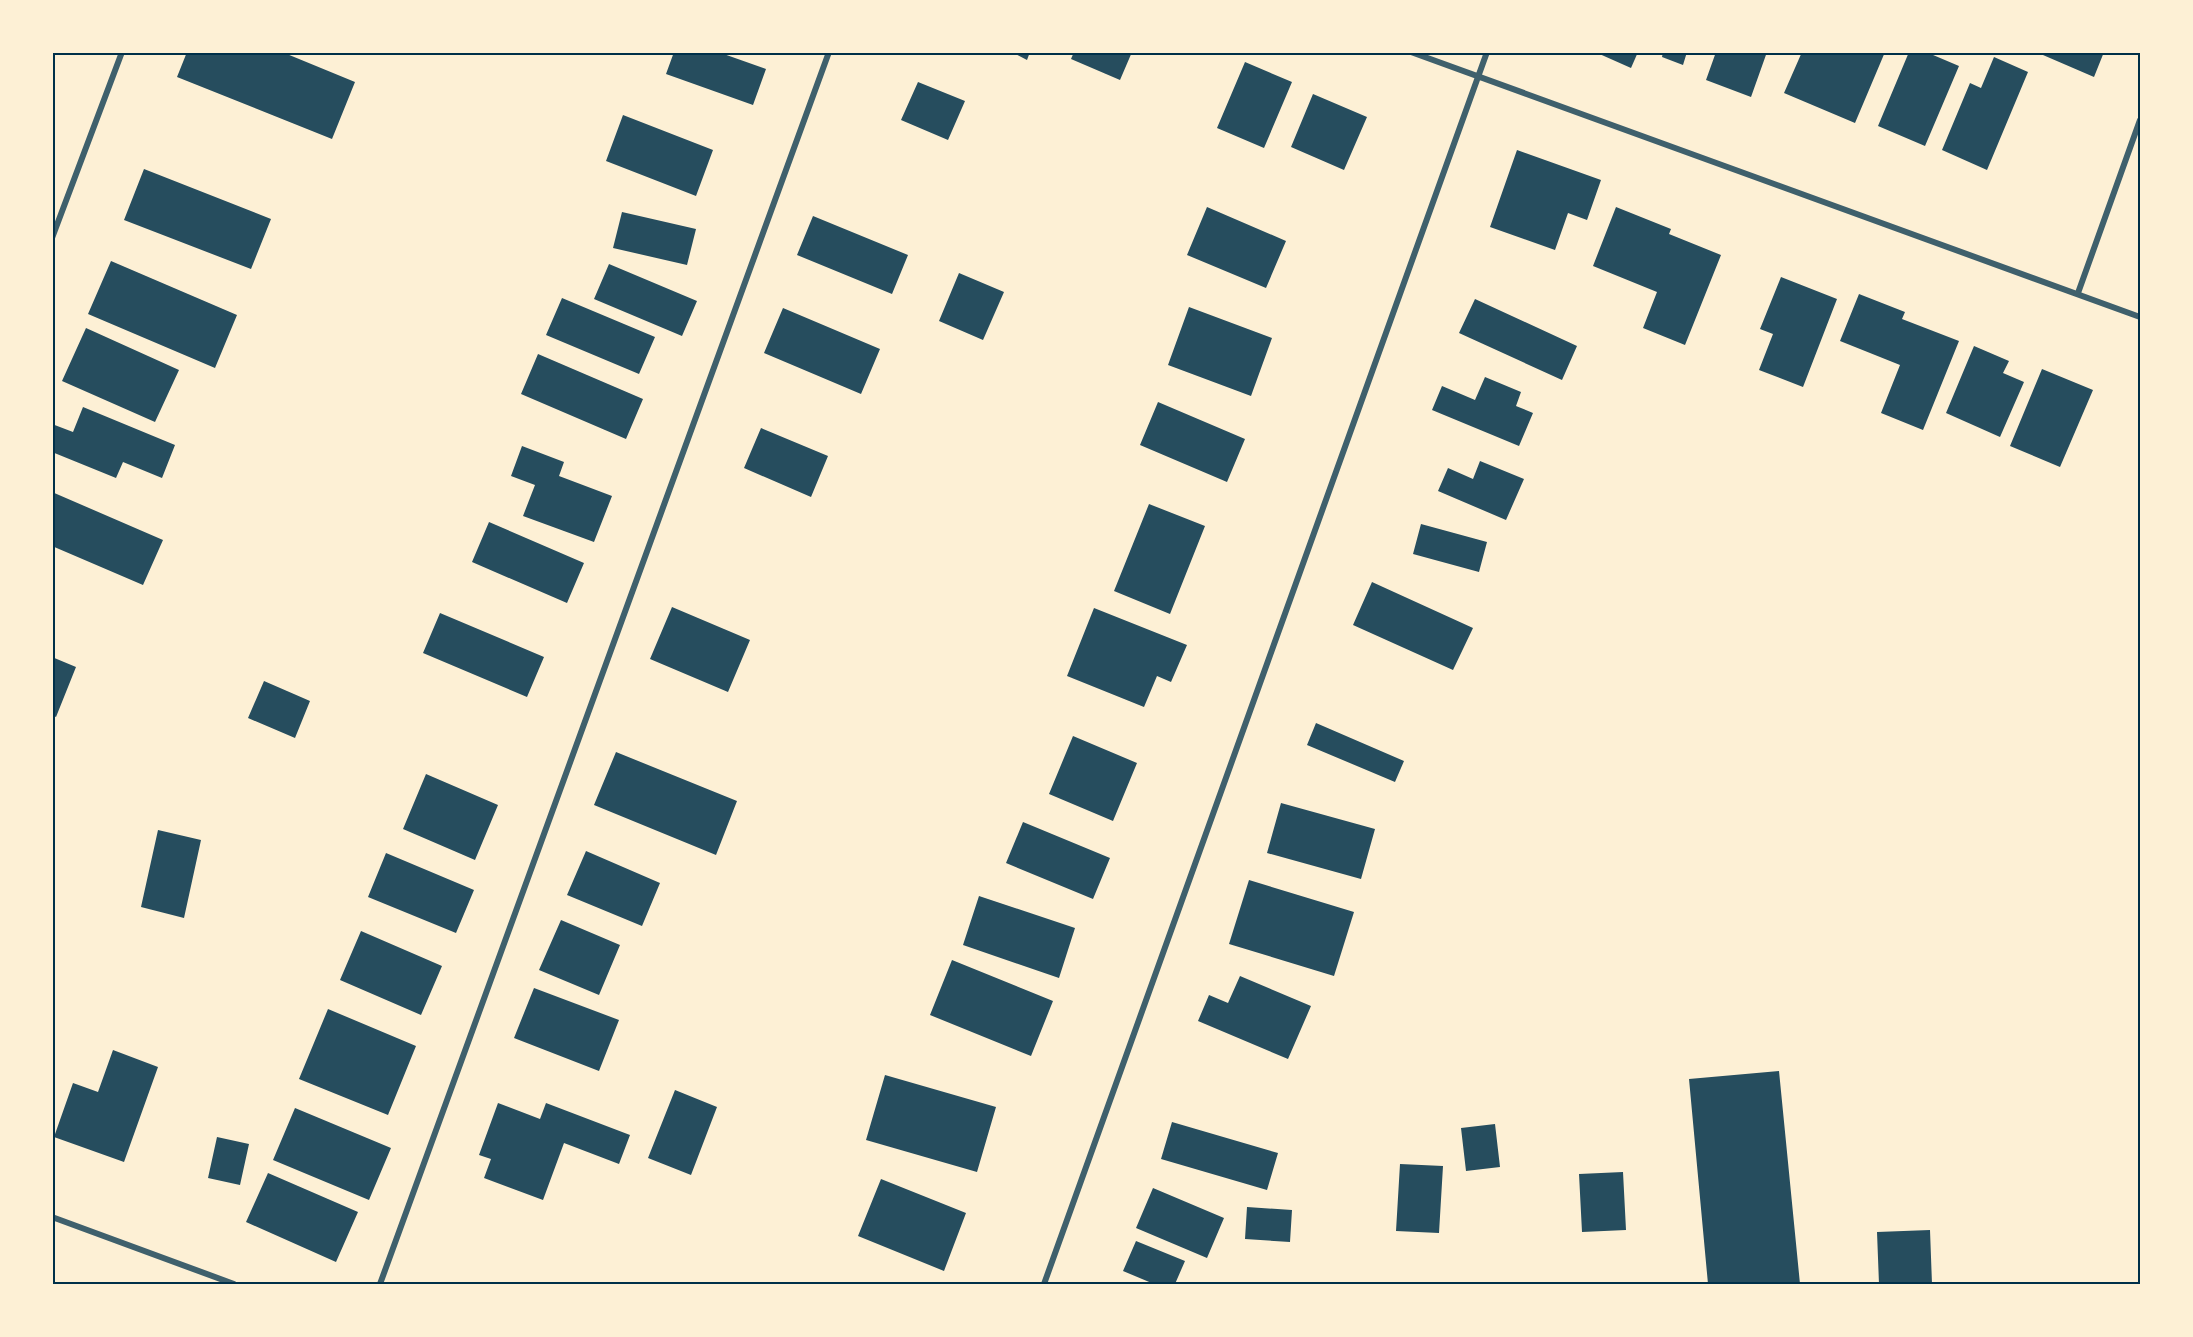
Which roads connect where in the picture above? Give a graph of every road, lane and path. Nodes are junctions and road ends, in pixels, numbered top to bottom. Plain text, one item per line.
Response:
1 (122, 52) edge
2 (829, 52) edge
3 (1412, 52) edge
4 (1487, 52) edge
5 (1479, 76) junction
6 (2140, 120) edge
7 (52, 238) edge
8 (2078, 293) junction
9 (2140, 317) edge
10 (52, 1217) edge
11 (234, 1284) edge
12 (380, 1284) edge
13 (1044, 1284) edge

1 - 7 street
2 - 12 street
3 - 5 street
4 - 5 street
5 - 8 street
5 - 13 street
6 - 8 street
8 - 9 street
10 - 11 street

